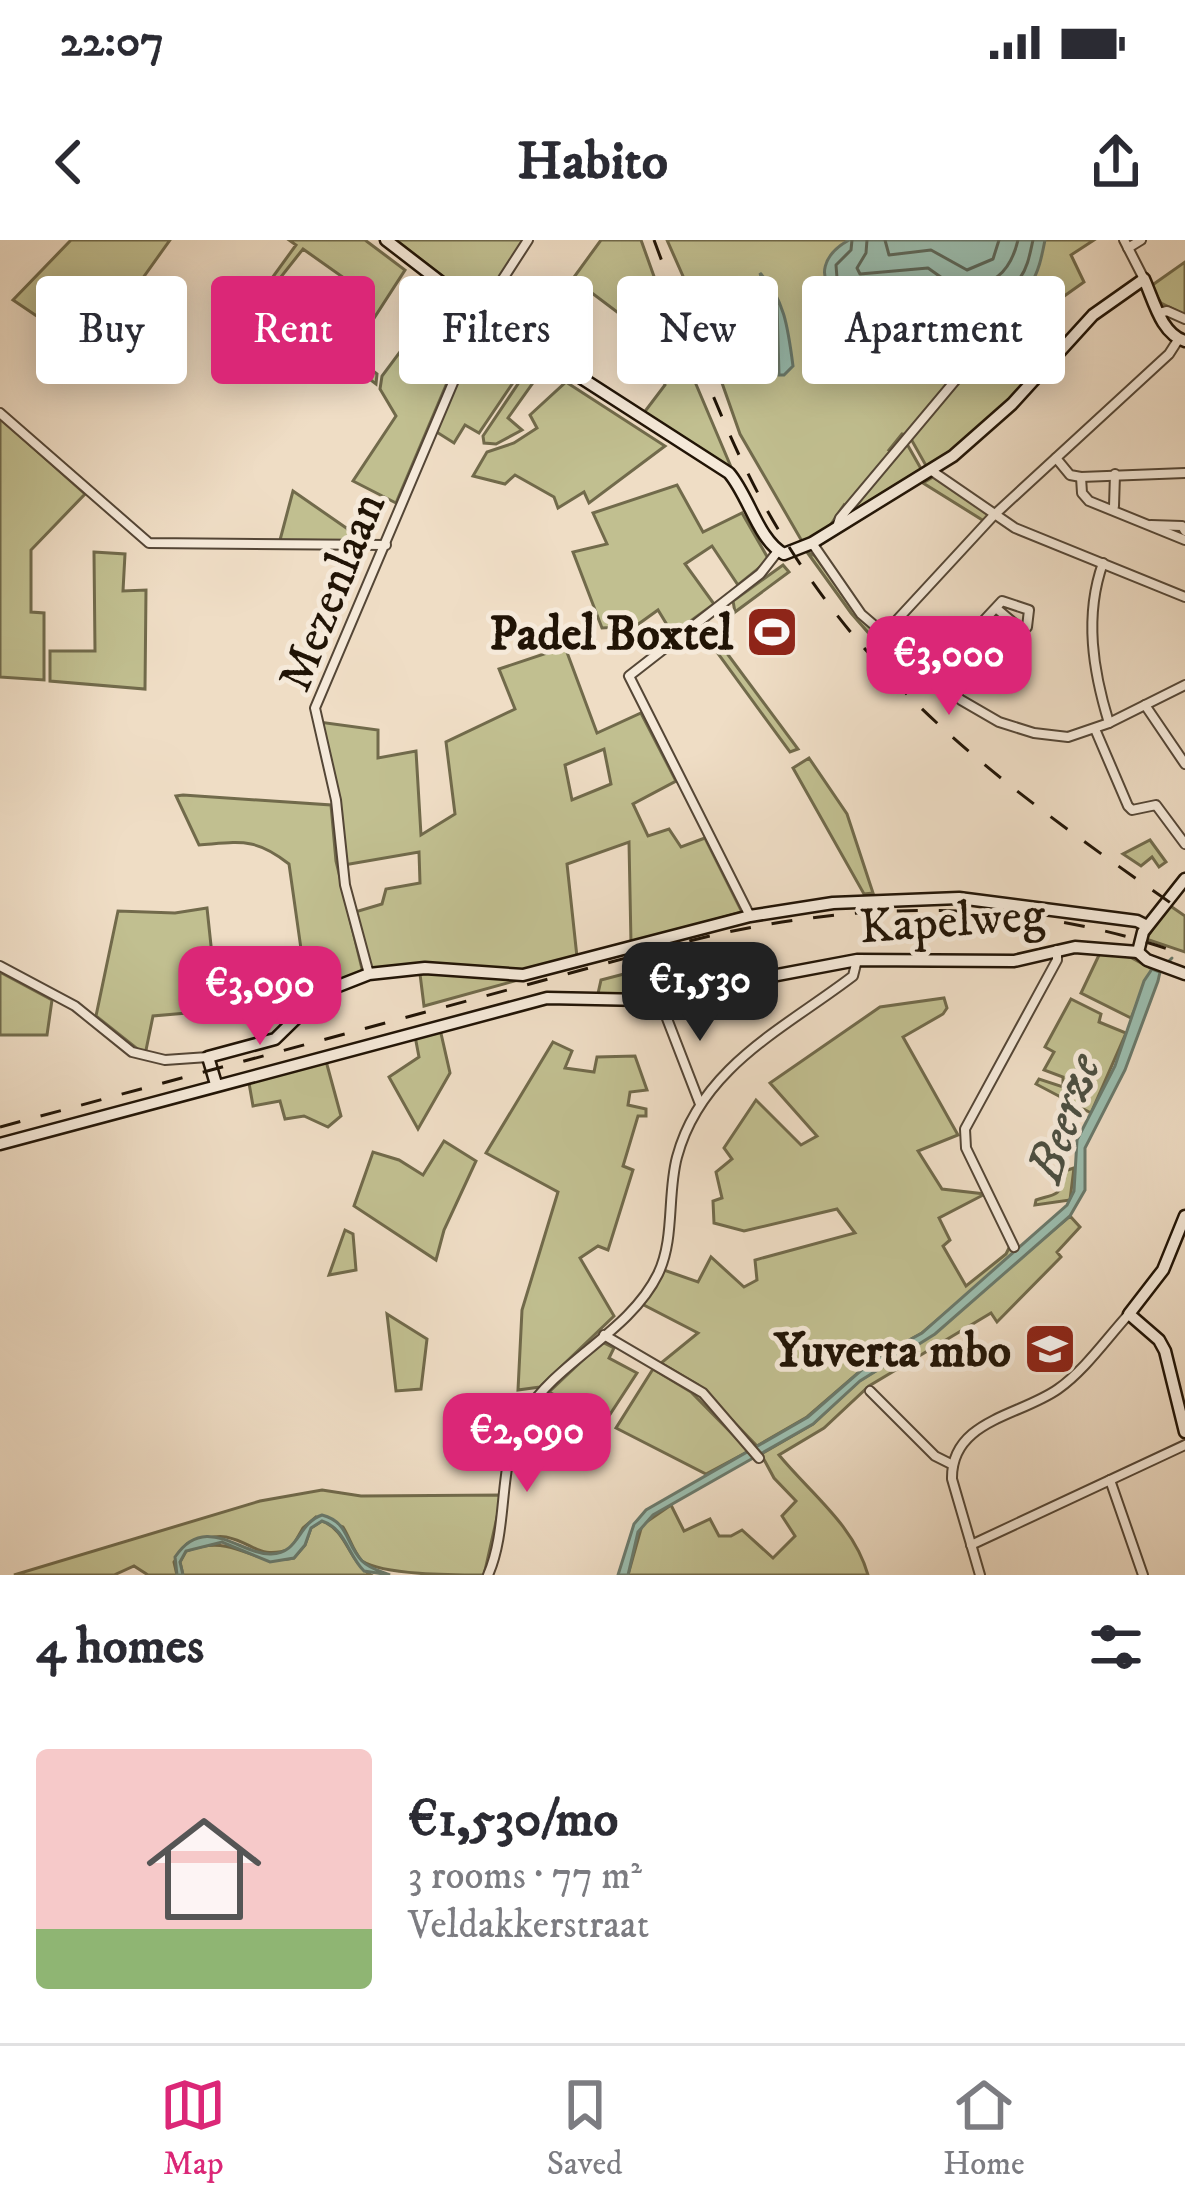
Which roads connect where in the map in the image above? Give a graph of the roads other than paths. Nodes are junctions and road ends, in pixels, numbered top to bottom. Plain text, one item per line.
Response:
1 (386, 240) edge
2 (528, 240) edge
3 (1141, 240) edge
4 (1126, 244) edge
5 (433, 276) edge
6 (506, 276) edge
7 (1144, 279) junction
8 (1159, 313) junction
9 (1185, 319) edge
10 (1182, 340) edge
11 (1065, 344) edge
12 (453, 384) edge
13 (591, 384) edge
14 (952, 384) edge
15 (1028, 384) edge
16 (0, 413) edge
17 (1055, 458) junction
18 (932, 471) junction
19 (1185, 473) edge
20 (1115, 474) junction
21 (1081, 477) junction
22 (1114, 506) dead end
23 (994, 515) junction
24 (1144, 525) junction
25 (837, 529) junction
26 (1185, 531) edge
27 (1185, 540) edge
28 (812, 543) junction
29 (386, 545) junction
30 (778, 551) junction
31 (1103, 563) junction
32 (1185, 597) edge
33 (996, 608) junction
34 (884, 634) junction
35 (932, 676) junction
36 (1185, 685) edge
37 (1144, 705) junction
38 (1109, 723) junction
39 (1095, 729) junction
40 (1185, 764) edge
41 (1185, 844) edge
42 (1185, 878) edge
43 (751, 916) junction
44 (1148, 926) junction
45 (1057, 950) junction
46 (1138, 952) junction
47 (857, 960) junction
48 (0, 966) edge
49 (369, 974) junction
50 (1185, 974) edge
51 (658, 998) junction
52 (208, 1057) junction
53 (216, 1084) junction
54 (701, 1106) junction
55 (0, 1144) edge
56 (1185, 1216) edge
57 (1180, 1244) edge
58 (1014, 1247) dead end
59 (1129, 1314) junction
60 (604, 1335) junction
61 (870, 1391) dead end
62 (1185, 1432) edge
63 (1185, 1444) edge
64 (756, 1455) dead end
65 (952, 1465) junction
66 (1110, 1480) junction
67 (971, 1545) junction
68 (488, 1575) edge
69 (980, 1575) edge
70 (1143, 1575) edge

1 - 5 street
2 - 6 street, Mezenlaan
3 - 4 street
4 - 7 street
7 - 8 street
7 - 11 street
8 - 9 street
8 - 10 street
10 - 17 street
12 - 29 street, Mezenlaan
13 - 30 street
14 - 25 street
15 - 18 street
16 - 29 street
17 - 21 street
17 - 23 street
18 - 23 street
18 - 25 street
19 - 20 street
20 - 21 street
20 - 22 street
21 - 24 street
23 - 31 street
23 - 34 street
24 - 26 street
24 - 27 street
25 - 28 street
28 - 30 street
28 - 34 street
29 - 49 street, Mezenlaan
30 - 43 street
31 - 32 street
31 - 38 street
33 - 33 street
33 - 35 street
34 - 35 street
35 - 39 street
36 - 37 street
37 - 38 street
37 - 40 street
38 - 39 street
39 - 41 street
42 - 44 street
43 - 44 street
43 - 49 street
44 - 46 street
45 - 46 street, Kapelweg
45 - 47 street, Kapelweg
45 - 58 street
46 - 50 street
47 - 51 street, Kapelweg
47 - 54 street
48 - 52 street
49 - 52 street
51 - 53 street, Kapelweg
51 - 54 street
52 - 53 street
53 - 55 street, Kapelweg
54 - 60 street
56 - 57 street
57 - 59 street
59 - 62 street
59 - 65 street
60 - 64 street
60 - 68 street
61 - 65 street
63 - 66 street
65 - 67 street
66 - 67 street
66 - 70 street
67 - 69 street

